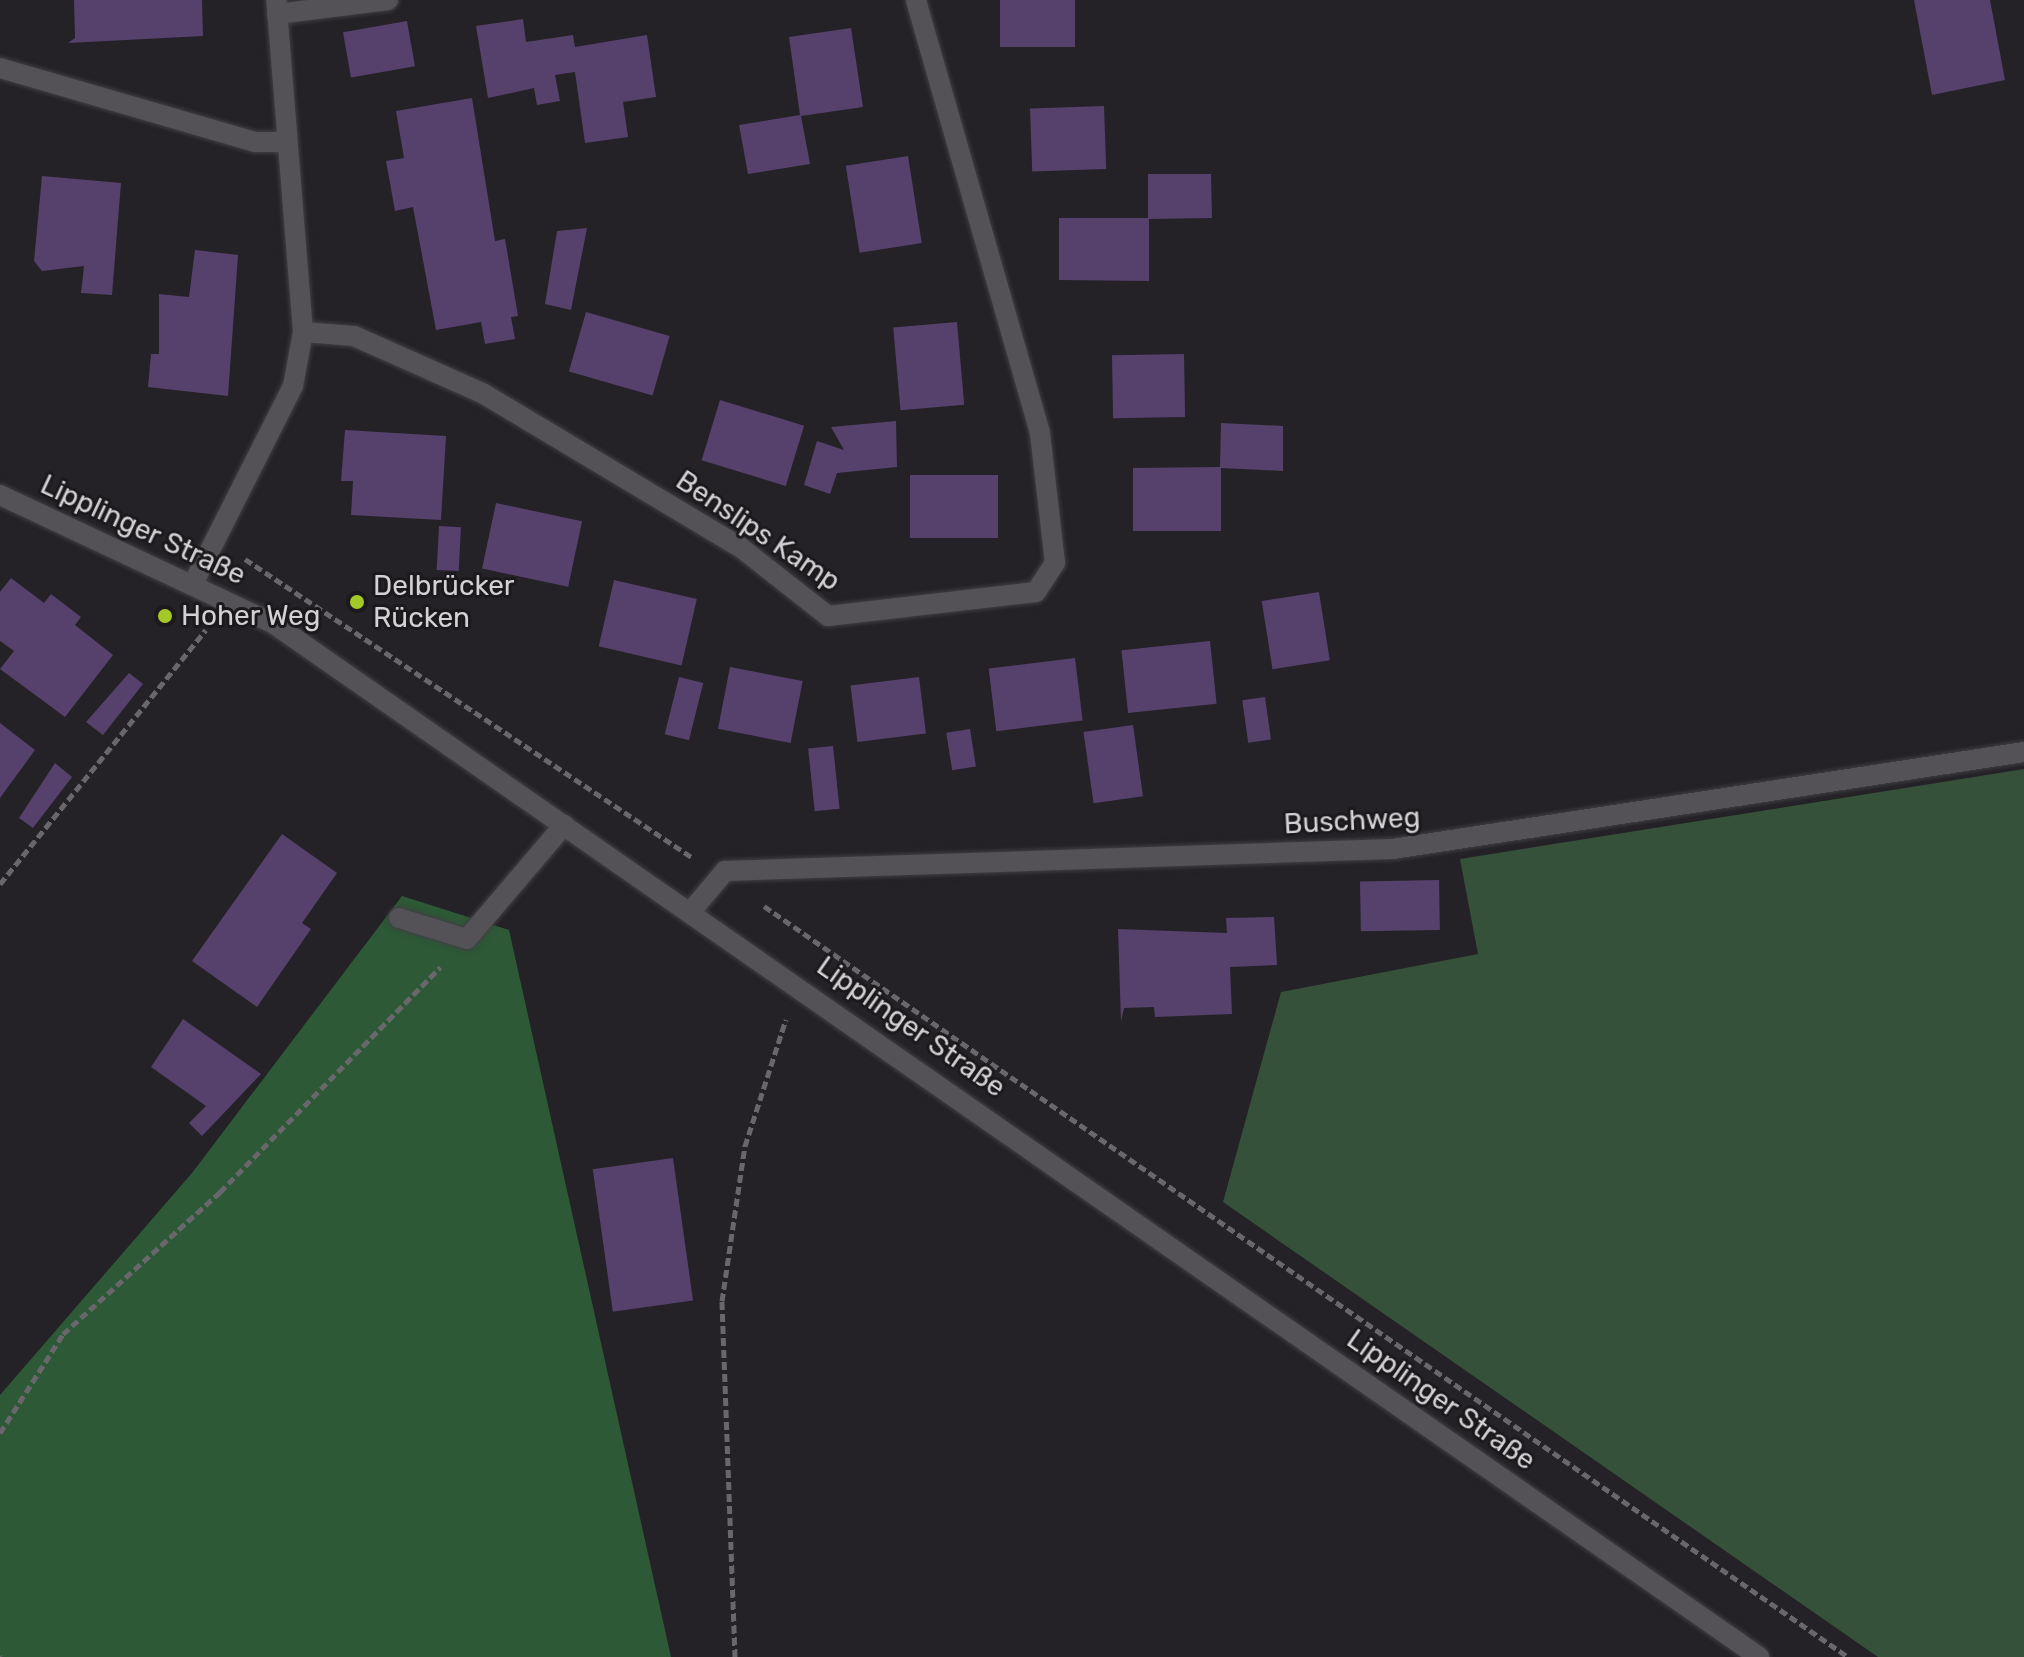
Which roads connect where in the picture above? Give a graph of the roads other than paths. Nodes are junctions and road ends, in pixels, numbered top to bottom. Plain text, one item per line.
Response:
1 (388, 0) edge
2 (916, 0) edge
3 (277, 7) edge
4 (0, 68) edge
5 (287, 142) junction
6 (303, 332) junction
7 (0, 495) edge
8 (194, 582) junction
9 (2024, 752) edge
10 (564, 825) junction
11 (693, 909) junction
12 (399, 918) dead end
13 (1759, 1657) edge

1 - 3 street
2 - 6 street, Benslips Kamp
3 - 5 street
4 - 5 street
5 - 6 street
6 - 8 street
7 - 8 street, Lipplinger Straße
8 - 10 street, Lipplinger Straße
9 - 11 street, Buschweg
10 - 11 street, Lipplinger Straße
10 - 12 street
11 - 13 street, Lipplinger Straße

